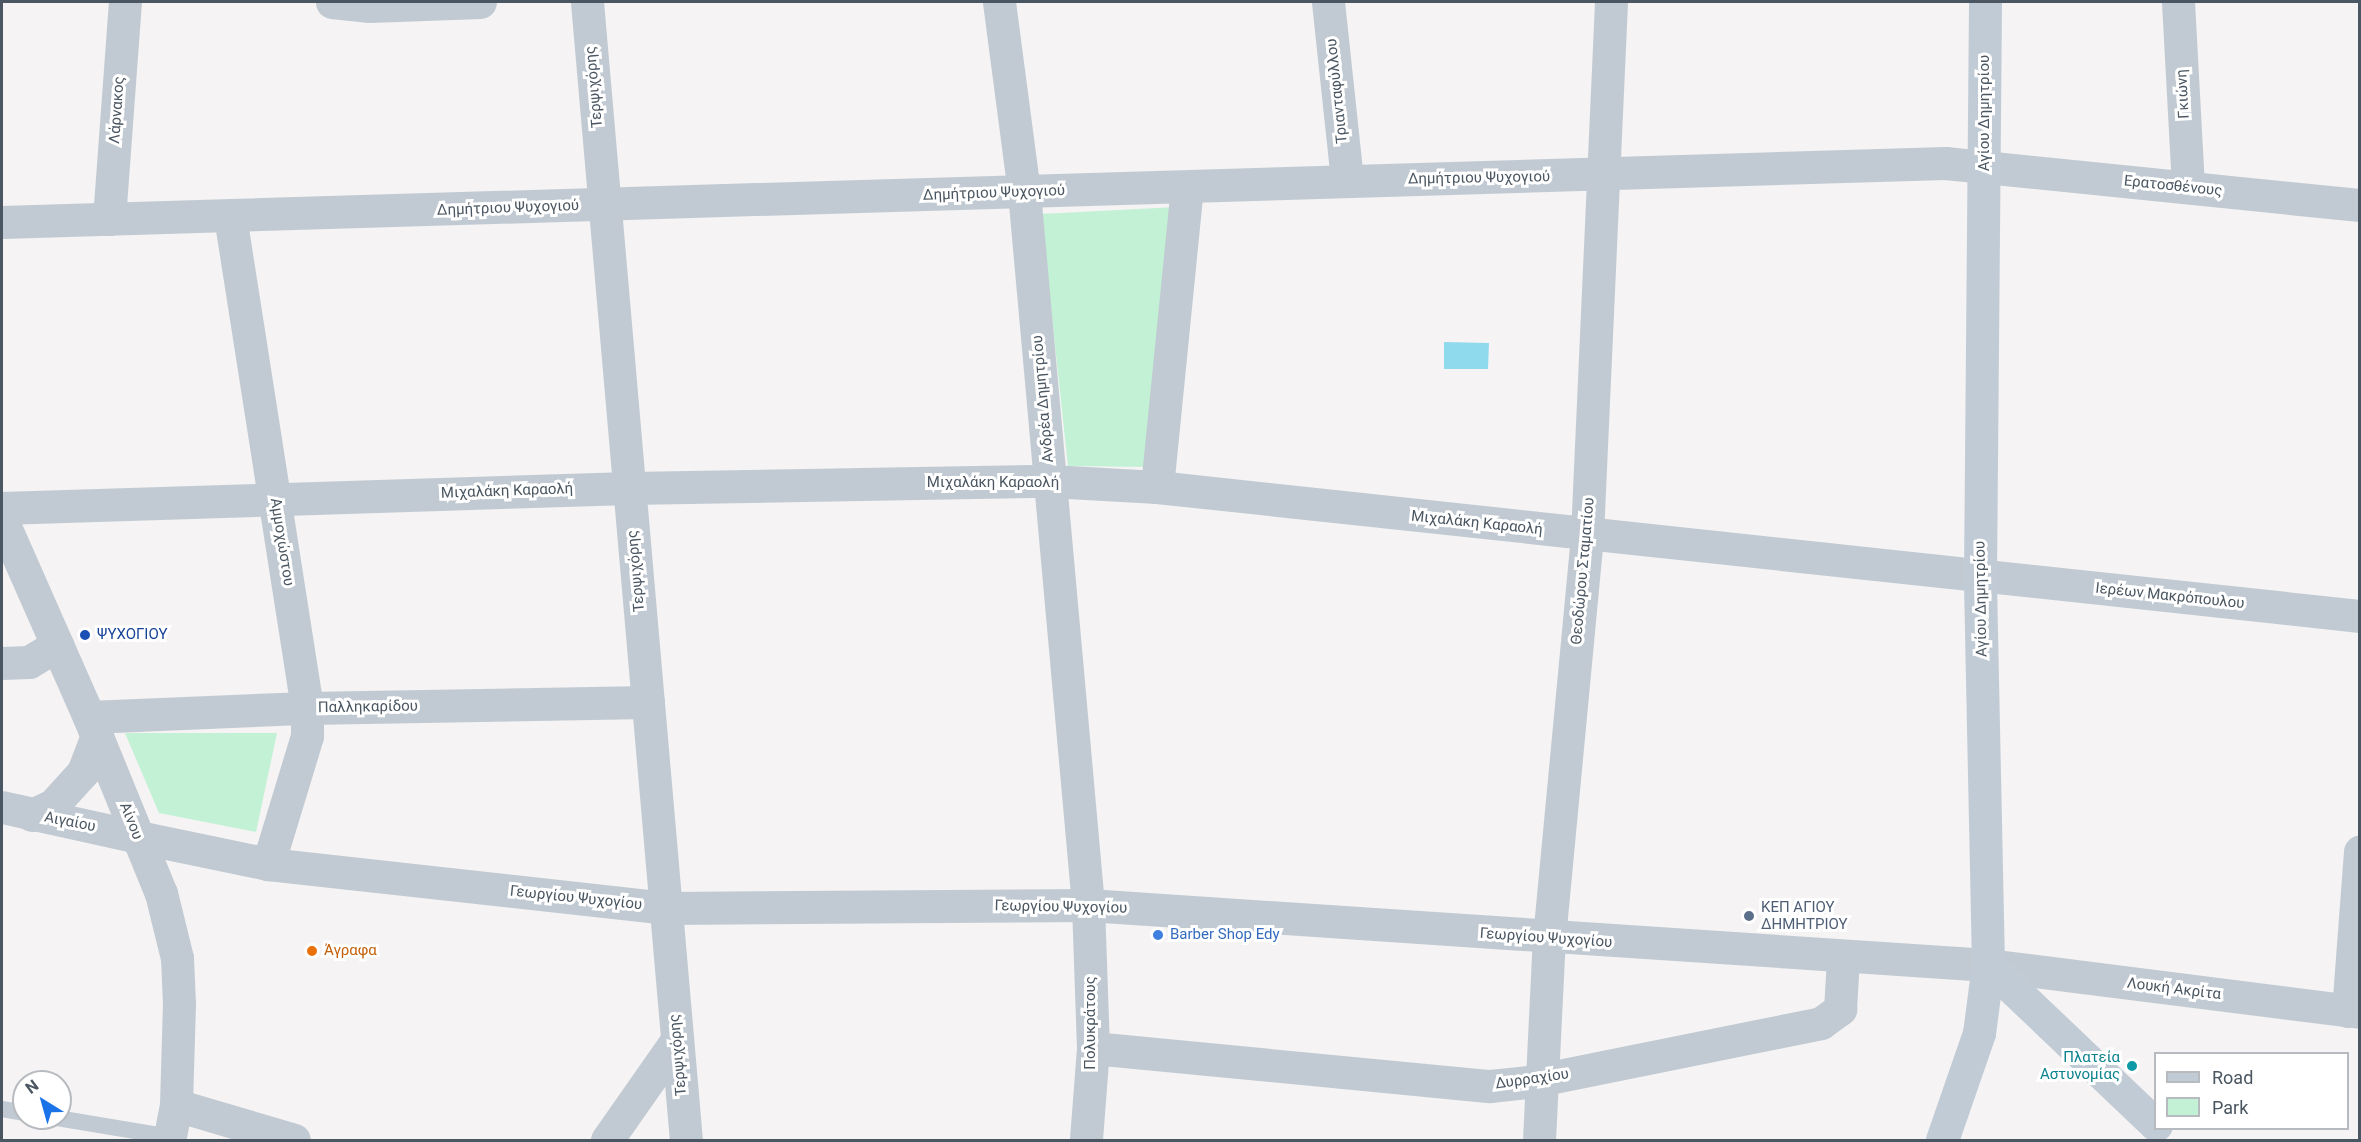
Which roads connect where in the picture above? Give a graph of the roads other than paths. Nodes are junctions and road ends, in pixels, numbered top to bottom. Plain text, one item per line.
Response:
1 (125, 2) edge
2 (332, 2) edge
3 (480, 2) edge
4 (587, 2) edge
5 (999, 2) edge
6 (1328, 2) edge
7 (1611, 2) edge
8 (1985, 2) edge
9 (2178, 2) edge
10 (1986, 166) junction
11 (1606, 174) junction
12 (1347, 181) junction
13 (2188, 187) junction
14 (1187, 188) junction
15 (1024, 192) junction
16 (604, 205) junction
17 (2360, 205) edge
18 (230, 216) junction
19 (109, 219) junction
20 (2, 222) edge
21 (1050, 481) junction
22 (1157, 487) junction
23 (629, 488) junction
24 (276, 498) junction
25 (2, 508) edge
26 (2, 520) edge
27 (1587, 535) junction
28 (1980, 576) junction
29 (2360, 616) edge
30 (57, 645) junction
31 (2, 663) edge
32 (648, 702) junction
33 (307, 708) junction
34 (93, 727) junction
35 (17, 811) edge
36 (138, 837) junction
37 (2360, 851) edge
38 (268, 864) junction
39 (1088, 905) junction
40 (666, 908) junction
41 (1549, 938) junction
42 (1842, 958) junction
43 (1988, 965) junction
44 (2354, 1012) edge
45 (677, 1040) junction
46 (1093, 1048) junction
47 (1543, 1077) junction
48 (176, 1105) junction
49 (72, 1121) edge
50 (2154, 1123) edge
51 (2161, 1130) edge
52 (170, 1139) edge
53 (294, 1140) edge
54 (607, 1140) edge
55 (686, 1140) edge
56 (1086, 1140) edge
57 (1539, 1140) edge
58 (1942, 1140) edge
59 (2173, 1140) edge

1 - 19 street, Λάρνακος
2 - 3 street
4 - 16 street, Τερψιχόρης
5 - 15 street, Ανδρέα Δημητρίου
6 - 12 street, Τριανταφύλλου
7 - 11 street, Θεοδώρου Σταματίου
8 - 10 main road, Αγίου Δημητρίου
9 - 13 street, Γκιώνη
10 - 11 street, Δημήτριου Ψυχογιού
10 - 13 street, Ερατοσθένους
10 - 28 main road, Αγίου Δημητρίου
11 - 12 street, Δημήτριου Ψυχογιού
11 - 27 street, Θεοδώρου Σταματίου
12 - 14 street, Δημήτριου Ψυχογιού
13 - 17 street, Ερατοσθένους
14 - 15 street, Δημήτριου Ψυχογιού
14 - 22 street
15 - 16 street, Δημήτριου Ψυχογιού
15 - 21 street, Ανδρέα Δημητρίου
16 - 18 street, Δημήτριου Ψυχογιού
16 - 23 street, Τερψιχόρης
18 - 19 street, Δημήτριου Ψυχογιού
18 - 24 street, Αμμοχώστου
19 - 20 street, Δημήτριου Ψυχογιού
21 - 22 street, Μιχαλάκη Καραολή
21 - 23 street, Μιχαλάκη Καραολή
21 - 39 street, Ανδρέα Δημητρίου
22 - 27 street, Μιχαλάκη Καραολή
23 - 24 street, Μιχαλάκη Καραολή
23 - 32 street, Τερψιχόρης
24 - 25 street, Μιχαλάκη Καραολή
24 - 33 street, Αμμοχώστου
26 - 30 street, Αίνου
27 - 28 street, Μιχαλάκη Καραολή
27 - 41 street, Θεοδώρου Σταματίου
28 - 29 street, Ιερέων Μακρόπουλου
28 - 43 main road, Αγίου Δημητρίου
30 - 31 street
30 - 34 street, Αίνου
32 - 33 street, Παλληκαρίδου
32 - 40 street, Τερψιχόρης
33 - 34 street, Παλληκαρίδου
33 - 38 street, Αμμοχώστου
34 - 35 street
34 - 36 street, Αίνου
35 - 36 street, Αιγαίου
36 - 38 street, Γεωργίου Ψυχογίου
36 - 48 street, Αίνου
37 - 44 street
38 - 40 street, Γεωργίου Ψυχογίου
39 - 40 street, Γεωργίου Ψυχογίου
39 - 41 street, Γεωργίου Ψυχογίου
39 - 46 street, Πολυκράτους
40 - 45 street, Τερψιχόρης
41 - 42 street, Γεωργίου Ψυχογίου
41 - 47 street, Θεοδώρου Σταματίου
42 - 43 street, Γεωργίου Ψυχογίου
42 - 47 street, Δυρραχίου
43 - 44 street, Λουκή Ακρίτα
43 - 50 main road
43 - 58 main road, Αγίου Δημητρίου
45 - 54 street
45 - 55 street, Τερψιχόρης
46 - 47 street, Δυρραχίου
46 - 56 street, Πολυκράτους
47 - 57 street, Θεοδώρου Σταματίου
48 - 52 street, Αίνου
48 - 53 street
49 - 52 lane
51 - 59 main road

